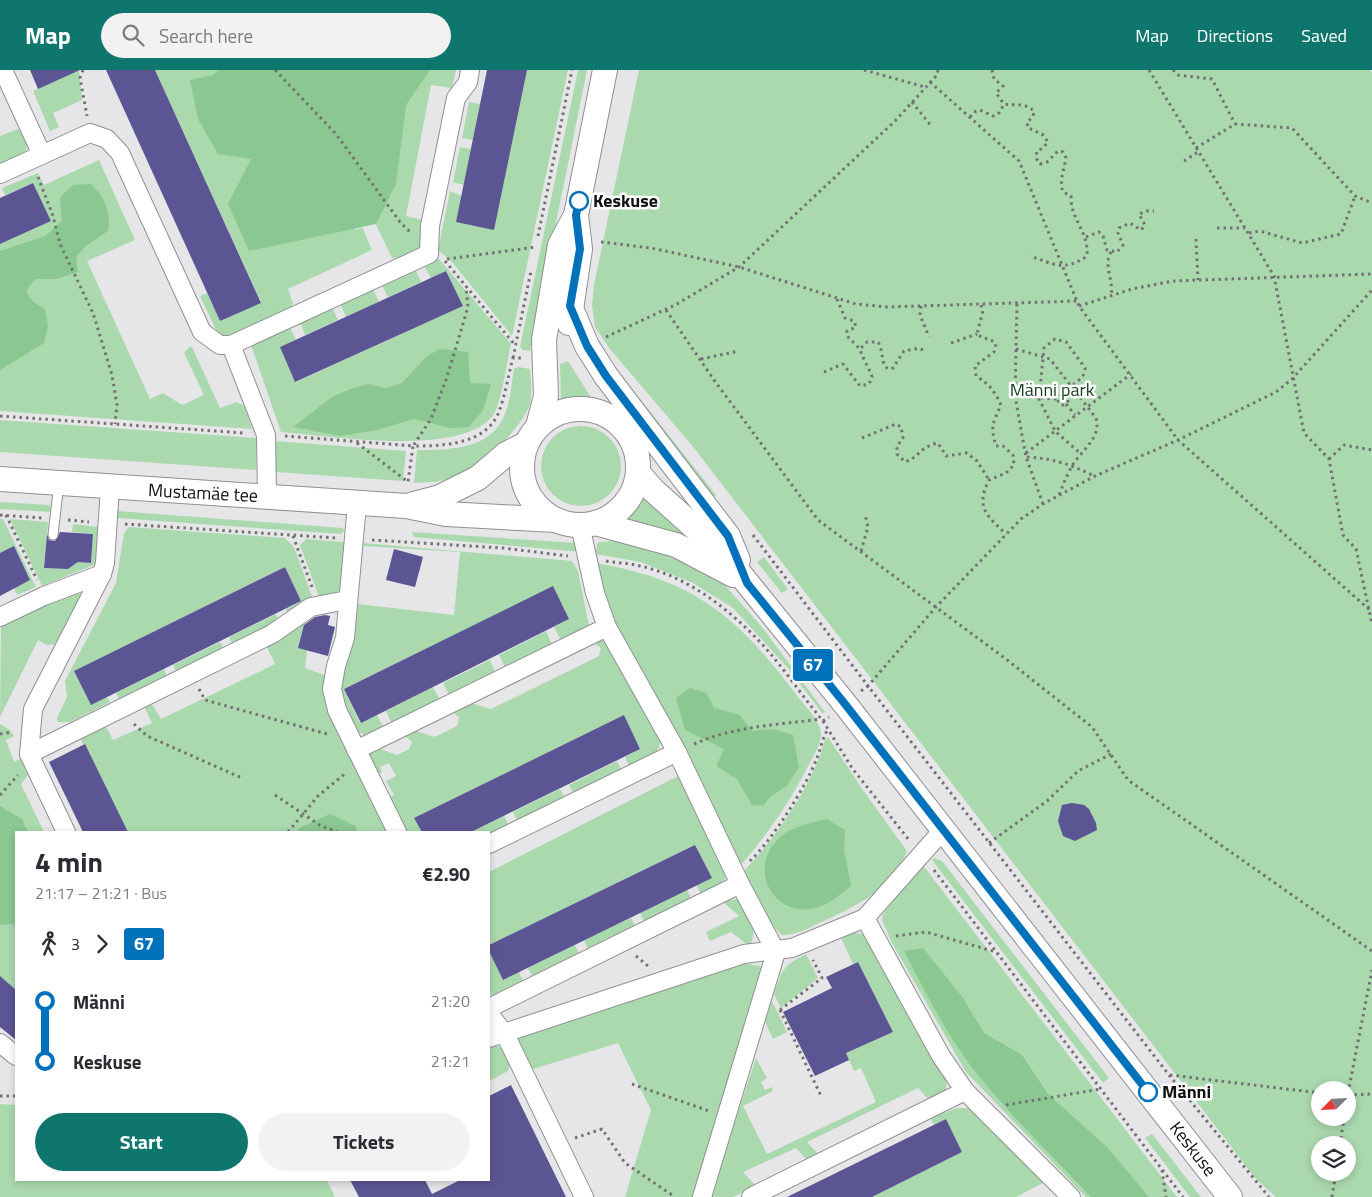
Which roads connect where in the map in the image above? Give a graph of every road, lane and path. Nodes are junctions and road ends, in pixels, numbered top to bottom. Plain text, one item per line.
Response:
1 (4, 70) edge
2 (82, 70) edge
3 (276, 70) edge
4 (470, 70) edge
5 (572, 70) edge
6 (605, 70) edge
7 (864, 70) edge
8 (938, 70) edge
9 (992, 70) edge
10 (1148, 70) edge
11 (1174, 70) edge
12 (930, 82) junction
13 (925, 87) junction
14 (912, 102) junction
15 (1004, 104) junction
16 (970, 117) junction
17 (1235, 124) junction
18 (932, 127) dead end
19 (90, 134) junction
20 (1196, 148) junction
21 (1198, 152) junction
22 (38, 157) junction
23 (1184, 161) dead end
24 (0, 174) edge
25 (1355, 196) junction
26 (1372, 203) edge
27 (1154, 212) dead end
28 (576, 215) junction
29 (1217, 228) dead end
30 (1246, 228) junction
31 (1249, 233) junction
32 (1086, 237) junction
33 (1196, 238) dead end
34 (598, 241) dead end
35 (536, 247) junction
36 (430, 250) junction
37 (1111, 252) junction
38 (534, 256) dead end
39 (1030, 256) dead end
40 (532, 265) dead end
41 (739, 267) junction
42 (1064, 267) junction
43 (1372, 274) edge
44 (1274, 276) junction
45 (1198, 280) junction
46 (466, 286) junction
47 (1372, 290) edge
48 (1111, 295) junction
49 (837, 298) junction
50 (1077, 301) junction
51 (1016, 303) junction
52 (981, 305) junction
53 (570, 306) junction
54 (921, 306) junction
55 (1079, 306) junction
56 (666, 310) junction
57 (977, 334) junction
58 (929, 337) dead end
59 (605, 338) dead end
60 (951, 343) dead end
61 (231, 345) junction
62 (515, 346) junction
63 (860, 349) junction
64 (1016, 349) junction
65 (923, 350) dead end
66 (740, 351) dead end
67 (1042, 355) junction
68 (513, 358) junction
69 (530, 358) dead end
70 (700, 359) junction
71 (824, 372) dead end
72 (1131, 374) junction
73 (1292, 379) junction
74 (1071, 385) junction
75 (1065, 394) junction
76 (1015, 396) junction
77 (1039, 399) junction
78 (1058, 399) junction
79 (1066, 404) junction
80 (1087, 407) junction
81 (1076, 415) junction
82 (0, 416) edge
83 (115, 424) junction
84 (625, 430) junction
85 (1055, 431) junction
86 (266, 434) junction
87 (532, 435) junction
88 (862, 438) dead end
89 (1178, 440) junction
90 (356, 442) junction
91 (413, 446) junction
92 (1372, 450) edge
93 (1081, 454) junction
94 (1026, 455) junction
95 (1329, 459) junction
96 (1073, 465) junction
97 (638, 473) junction
98 (1095, 476) junction
99 (0, 479) edge
100 (990, 480) junction
101 (59, 483) junction
102 (110, 487) junction
103 (1059, 496) junction
104 (268, 497) junction
105 (356, 504) junction
106 (1043, 504) junction
107 (406, 506) junction
108 (865, 514) dead end
109 (6, 515) dead end
110 (556, 520) junction
111 (117, 524) dead end
112 (588, 524) junction
113 (1006, 534) junction
114 (53, 535) dead end
115 (294, 536) junction
116 (353, 539) junction
117 (861, 551) junction
118 (102, 574) junction
119 (747, 583) junction
120 (44, 596) junction
121 (347, 600) junction
122 (318, 604) junction
123 (935, 608) junction
124 (1368, 609) junction
125 (1372, 612) edge
126 (0, 616) edge
127 (1372, 624) edge
128 (608, 627) junction
129 (191, 674) junction
130 (868, 686) junction
131 (859, 693) dead end
132 (119, 709) junction
133 (828, 729) junction
134 (677, 752) junction
135 (1111, 754) junction
136 (358, 755) junction
137 (30, 757) junction
138 (242, 778) dead end
139 (0, 795) edge
140 (274, 795) dead end
141 (303, 813) junction
142 (943, 830) junction
143 (66, 831) edge
144 (289, 831) edge
145 (335, 831) edge
146 (396, 831) edge
147 (989, 843) junction
148 (490, 844) edge
149 (921, 854) junction
150 (737, 879) junction
151 (865, 918) junction
152 (875, 936) junction
153 (619, 943) junction
154 (804, 944) junction
155 (1372, 951) edge
156 (776, 952) junction
157 (997, 952) junction
158 (1372, 970) edge
159 (662, 982) junction
160 (766, 985) junction
161 (490, 1008) edge
162 (780, 1010) junction
163 (490, 1017) edge
164 (497, 1036) edge
165 (0, 1043) edge
166 (15, 1055) edge
167 (1170, 1075) junction
168 (1351, 1081) edge
169 (632, 1084) dead end
170 (1101, 1089) junction
171 (966, 1091) junction
172 (1311, 1093) edge
173 (1356, 1094) edge
174 (1372, 1094) edge
175 (15, 1095) edge
176 (0, 1096) edge
177 (822, 1098) dead end
178 (983, 1108) junction
179 (726, 1117) junction
180 (558, 1143) junction
181 (1162, 1170) junction
182 (1335, 1181) edge
183 (584, 1197) edge
184 (675, 1197) edge
185 (702, 1197) edge
186 (751, 1197) edge
187 (1071, 1197) edge
188 (1166, 1197) edge
189 (1183, 1197) edge
190 (1230, 1197) edge
191 (1269, 1197) edge
192 (1332, 1197) edge

1 - 22 street
2 - 19 path
3 - 36 path
4 - 36 street
5 - 35 path
6 - 28 main road
7 - 13 path
8 - 12 path
9 - 15 path
10 - 20 path
11 - 17 path
12 - 13 path
12 - 16 path
13 - 14 path
14 - 18 path
14 - 41 path
15 - 16 path
15 - 32 path
16 - 42 path
17 - 20 path
17 - 25 path
19 - 22 street
19 - 61 street
20 - 21 path
21 - 23 path
21 - 30 path
22 - 24 street
22 - 83 path
25 - 26 path
25 - 31 path
27 - 37 path
28 - 53 main road
28 - 87 main road
29 - 30 path
30 - 31 path
31 - 44 path
32 - 37 path
32 - 42 path
33 - 45 path
34 - 41 path
35 - 38 path
35 - 46 path
36 - 61 street
37 - 48 path
39 - 42 path
40 - 62 path
41 - 49 path
41 - 56 path
42 - 50 path
43 - 44 path
44 - 45 path
44 - 73 path
45 - 48 path
46 - 62 path
46 - 91 path
47 - 73 path
48 - 55 path
49 - 54 path
49 - 63 path
50 - 51 path
50 - 55 path
51 - 52 path
51 - 64 path
52 - 54 path
52 - 57 path
53 - 84 main road
53 - 119 main road, Keskuse
54 - 58 path
55 - 72 path
56 - 59 path
56 - 70 path
57 - 60 path
57 - 100 path
61 - 86 street
62 - 68 path
63 - 65 path
63 - 71 path
64 - 67 path
64 - 76 path
66 - 70 path
67 - 74 path
67 - 74 path
67 - 77 path
68 - 69 path
68 - 91 path
70 - 117 path
72 - 80 path
72 - 89 path
73 - 89 path
73 - 95 path
74 - 75 path
74 - 80 path
75 - 78 path
75 - 79 path
76 - 77 path
76 - 94 path
77 - 78 path
77 - 85 path
78 - 79 path
79 - 81 path
80 - 81 path
80 - 93 path
81 - 85 path
82 - 83 path
83 - 86 path
84 - 87 main road
84 - 97 main road
85 - 93 path
85 - 94 path
86 - 90 path
86 - 104 street
87 - 107 main road, Mustamäe tee
87 - 110 main road
88 - 100 path
89 - 98 path
89 - 124 path
90 - 91 path
90 - 91 path
92 - 95 path
93 - 96 path
94 - 96 path
94 - 106 path
95 - 124 path
96 - 98 path
96 - 103 path
97 - 112 main road
97 - 119 main road, Keskuse
98 - 103 path
99 - 101 main road, Mustamäe tee
100 - 113 path
101 - 102 main road, Mustamäe tee
101 - 114 lane
102 - 104 main road, Mustamäe tee
102 - 118 street
103 - 106 path
104 - 105 main road, Mustamäe tee
105 - 107 main road, Mustamäe tee
105 - 116 street
106 - 113 path
107 - 110 main road, Mustamäe tee
108 - 117 path
109 - 120 path
110 - 112 main road
111 - 115 path
112 - 119 main road, Keskuse
112 - 128 street
113 - 123 path
115 - 116 path
115 - 122 path
116 - 121 street
117 - 123 path
118 - 120 street
118 - 137 street
119 - 142 main road, Keskuse
120 - 126 street
121 - 122 street
121 - 136 street
122 - 129 street
123 - 130 path
123 - 135 path
124 - 125 path
124 - 127 path
128 - 134 street
128 - 136 street
129 - 132 street
129 - 136 path
130 - 131 path
130 - 147 path
132 - 137 street
132 - 138 path
133 - 134 path
133 - 149 path
133 - 150 path
134 - 148 street
134 - 150 street
135 - 147 path
135 - 155 path
136 - 141 path
136 - 146 street
137 - 139 path
137 - 143 street
140 - 141 path
141 - 144 path
141 - 145 path
142 - 149 street
142 - 190 main road, Keskuse
147 - 167 path
149 - 151 street
149 - 157 path
150 - 153 street
150 - 156 street
151 - 152 street
151 - 154 street
152 - 157 path
152 - 171 street
153 - 159 path
153 - 161 street
154 - 156 street
154 - 162 path
156 - 159 street
156 - 160 street
157 - 170 path
158 - 168 path
159 - 164 street
160 - 162 path
160 - 179 street
162 - 177 path
163 - 164 street
164 - 180 street
165 - 166 street
167 - 172 path
167 - 191 path
169 - 179 path
170 - 178 path
170 - 181 path
171 - 178 street
171 - 186 street
173 - 174 path
175 - 176 path
178 - 187 street
179 - 185 street
180 - 183 street
180 - 184 path
181 - 188 path
181 - 189 path
182 - 192 path

